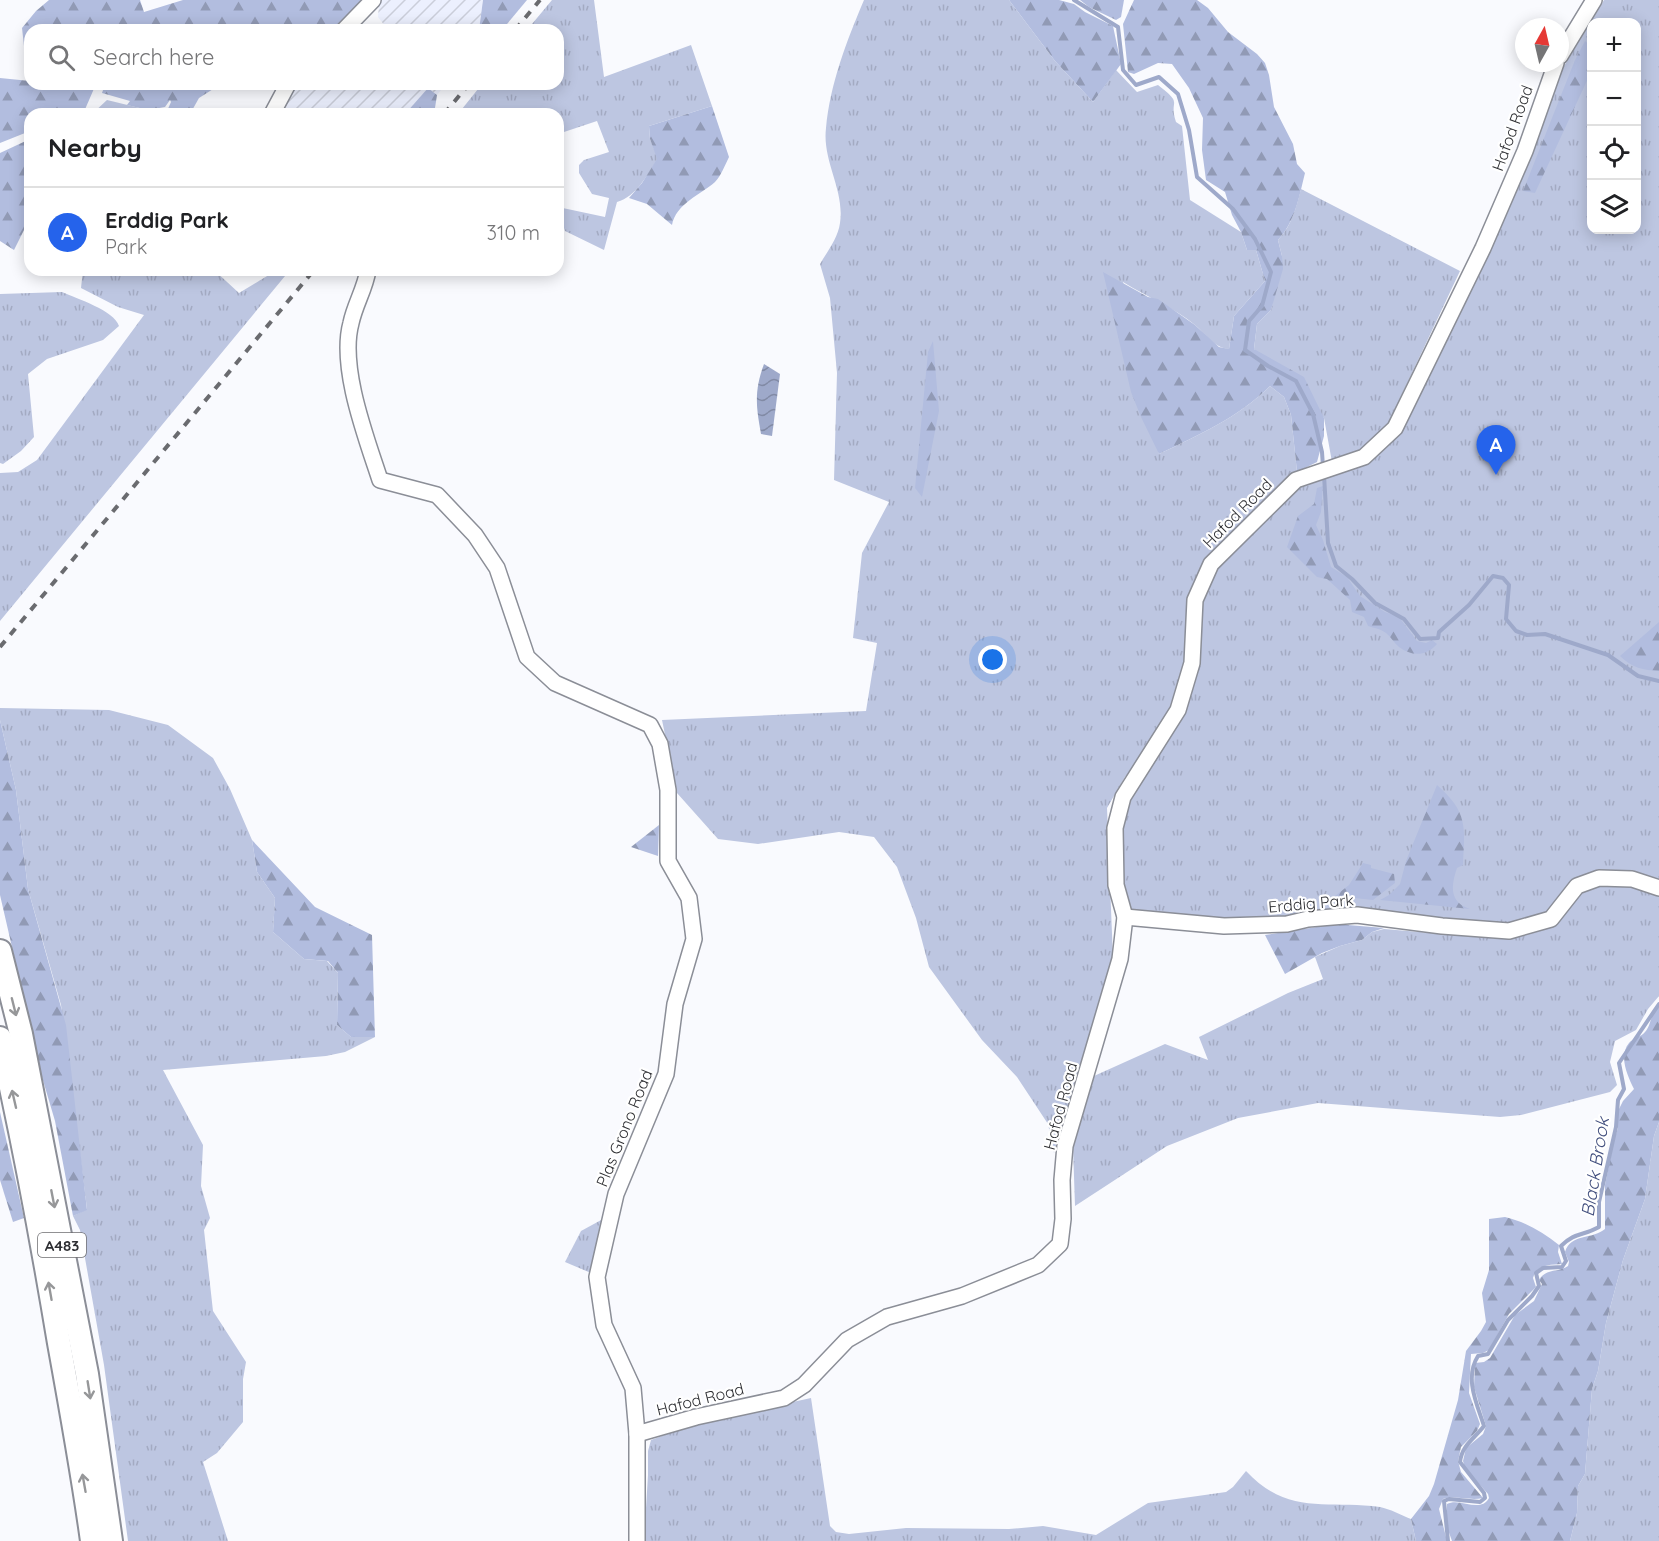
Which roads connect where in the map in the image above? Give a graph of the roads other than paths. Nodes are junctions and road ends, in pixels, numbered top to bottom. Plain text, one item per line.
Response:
1 (373, 0) edge
2 (1594, 0) edge
3 (350, 24) edge
4 (1569, 41) edge
5 (1553, 72) edge
6 (285, 90) edge
7 (275, 108) edge
8 (367, 276) edge
9 (1659, 888) edge
10 (1125, 917) junction
11 (0, 951) edge
12 (0, 1038) edge
13 (637, 1434) junction
14 (92, 1541) edge
15 (111, 1541) edge
16 (637, 1541) edge

1 - 3 street
2 - 4 street
5 - 10 street, Hafod Road
6 - 7 street
8 - 13 street, Plas Grono Road
9 - 10 street, Erddig Park
10 - 13 street, Hafod Road
11 -> 15 highway, A483
14 -> 12 highway, A483
13 - 16 street

